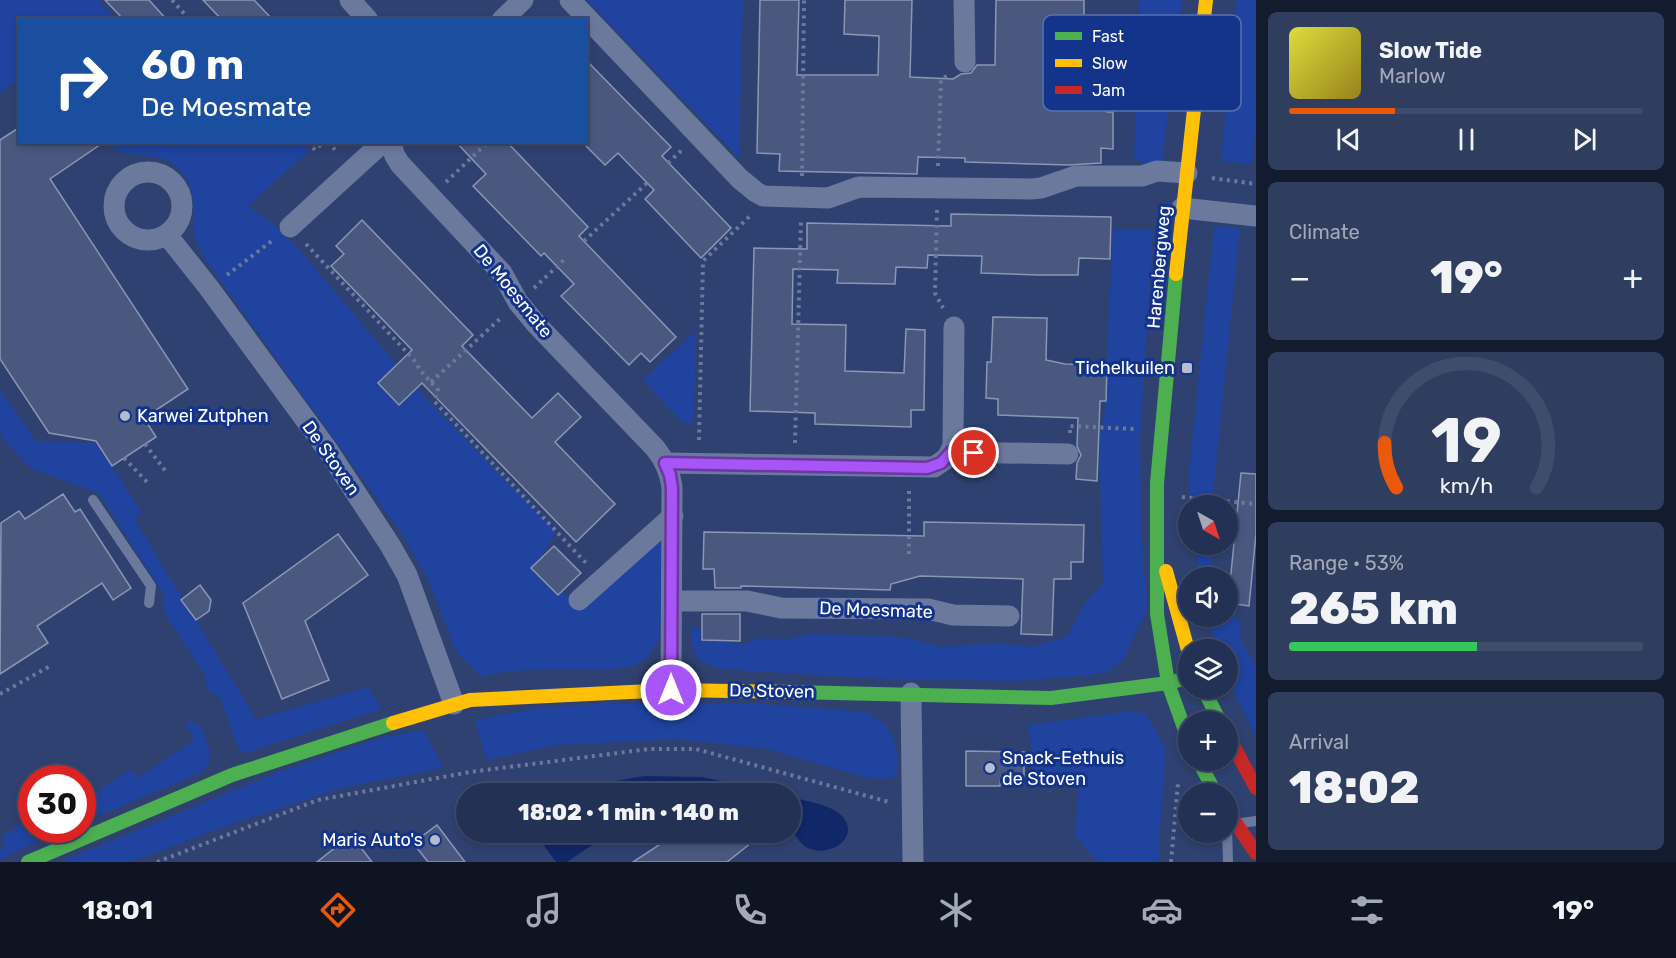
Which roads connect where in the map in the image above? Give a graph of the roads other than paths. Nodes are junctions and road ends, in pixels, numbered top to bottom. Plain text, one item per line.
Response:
1 (350, 0) edge
2 (523, 0) edge
3 (570, 0) edge
4 (964, 0) edge
5 (1206, 0) edge
6 (1204, 15) edge
7 (366, 18) edge
8 (504, 18) edge
9 (587, 18) edge
10 (588, 19) edge
11 (965, 62) dead end
12 (1194, 111) edge
13 (381, 144) edge
14 (391, 144) edge
15 (1187, 173) junction
16 (1182, 208) junction
17 (1256, 216) edge
18 (290, 227) road end
19 (167, 234) dead end
20 (954, 327) dead end
21 (951, 452) junction
22 (1068, 454) dead end
23 (665, 463) junction
24 (93, 500) dead end
25 (673, 516) junction
26 (1157, 537) junction
27 (579, 600) dead end
28 (672, 601) junction
29 (149, 603) dead end
30 (1009, 616) dead end
31 (1185, 639) edge
32 (1178, 680) edge
33 (1168, 683) junction
34 (671, 690) junction
35 (911, 693) junction
36 (454, 704) junction
37 (1178, 711) edge
38 (1238, 754) edge
39 (1256, 788) edge
40 (1256, 821) edge
41 (1238, 824) edge
42 (1238, 827) edge
43 (1227, 843) edge
44 (1256, 853) edge
45 (28, 862) edge
46 (913, 862) edge
47 (1228, 862) edge

1 - 7 street
2 - 8 street
3 - 9 street
4 - 11 street
5 - 6 street, Harenbergweg
10 - 15 street
12 - 15 street, Harenbergweg
13 - 18 street
14 - 23 street, De Moesmate
15 - 16 street, Harenbergweg
16 - 17 street
16 - 26 street, Harenbergweg
19 - 36 street, De Stoven
20 - 21 street
21 - 22 street
21 - 23 street
23 - 25 street, De Moesmate
24 - 29 lane
25 - 27 street
25 - 28 street, De Moesmate
26 - 31 street, Harenbergweg
26 - 33 street, Harenbergweg
28 - 30 street, De Moesmate
28 - 34 street, De Moesmate
32 - 33 street, De Stoven
33 - 35 street, De Stoven
33 - 37 street, Harenbergweg
34 - 35 street, De Stoven
34 - 36 street, De Stoven
35 - 46 street
36 - 45 street, De Stoven
38 - 39 street
40 - 41 lane
42 - 44 street
43 - 47 lane

